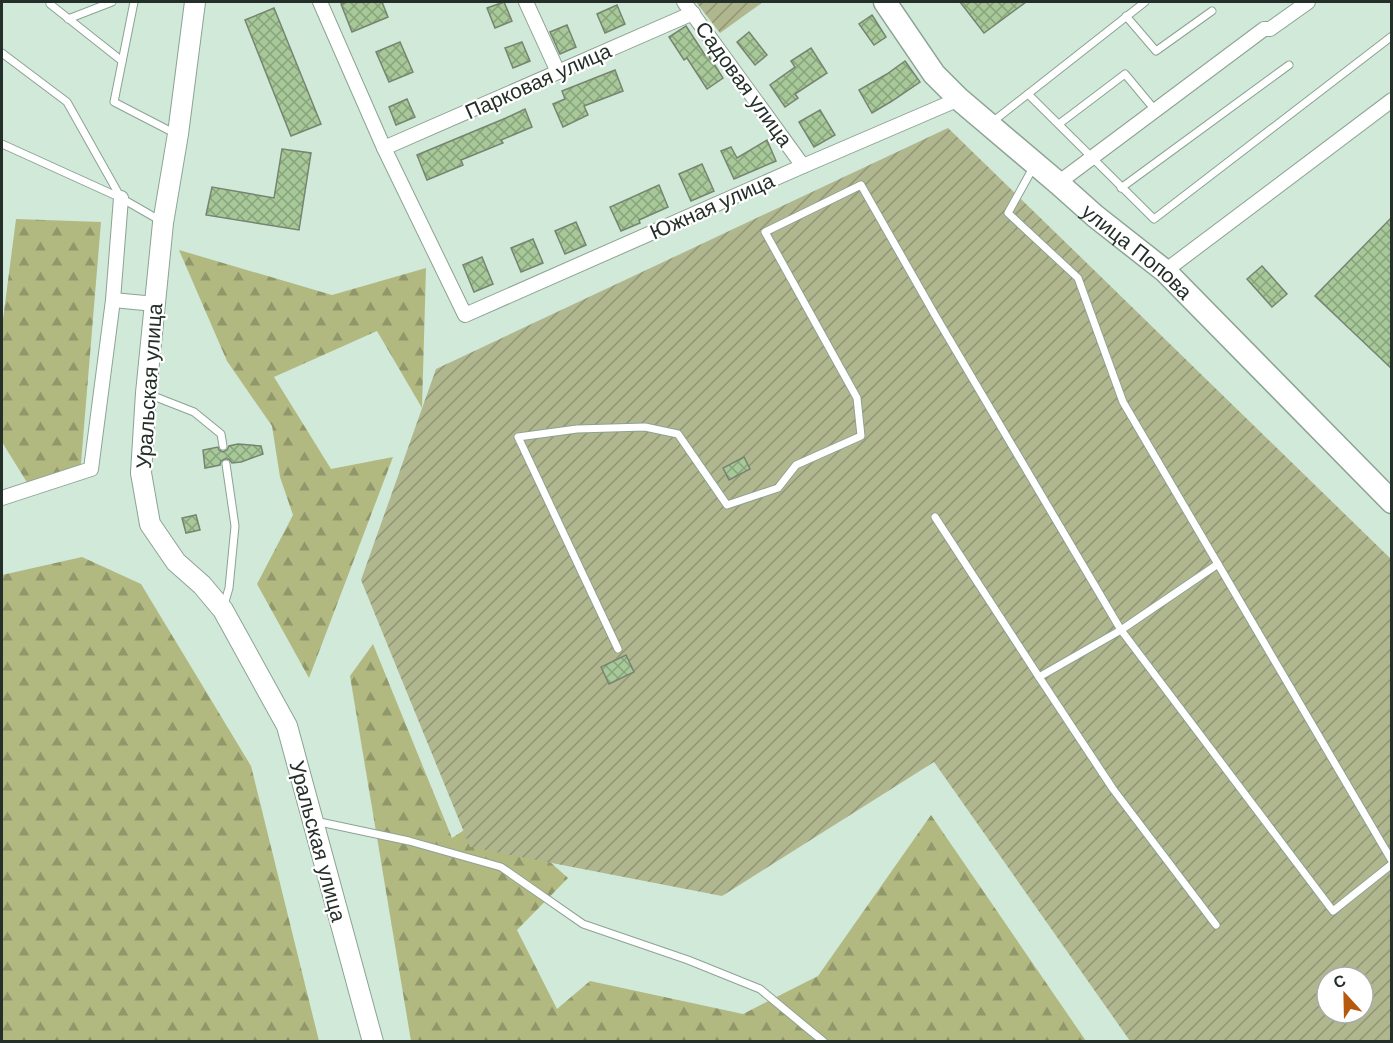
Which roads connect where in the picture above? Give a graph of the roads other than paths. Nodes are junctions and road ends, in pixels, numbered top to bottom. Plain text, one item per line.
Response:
1 (112, 2) edge
2 (134, 2) edge
3 (195, 2) edge
4 (320, 2) edge
5 (526, 2) edge
6 (684, 2) edge
7 (885, 2) edge
8 (1145, 2) edge
9 (1308, 2) edge
10 (50, 4) dead end
11 (1212, 11) dead end
12 (693, 13) junction
13 (1126, 16) junction
14 (68, 19) junction
15 (1392, 36) edge
16 (2, 53) edge
17 (122, 61) junction
18 (1289, 65) dead end
19 (558, 72) junction
20 (1029, 94) junction
21 (959, 99) junction
22 (1392, 100) edge
23 (1155, 111) junction
24 (1059, 124) junction
25 (989, 125) junction
26 (178, 134) junction
27 (2, 144) edge
28 (384, 148) junction
29 (1092, 158) junction
30 (1036, 164) junction
31 (803, 166) junction
32 (1058, 183) junction
33 (1121, 188) junction
34 (121, 198) junction
35 (163, 223) junction
36 (1165, 271) junction
37 (113, 300) junction
38 (155, 304) junction
39 (146, 393) junction
40 (223, 446) dead end
41 (226, 464) dead end
42 (2, 498) edge
43 (1392, 502) edge
44 (935, 516) dead end
45 (1218, 564) junction
46 (223, 610) junction
47 (1121, 630) junction
48 (618, 649) dead end
49 (1039, 677) junction
50 (313, 820) junction
51 (1392, 863) edge
52 (1216, 925) dead end
53 (373, 1041) edge
54 (824, 1041) edge

1 - 14 lane
2 - 17 lane
3 - 26 street, Уральская улица
4 - 28 street
5 - 19 street
6 - 12 street, Садовая улица
7 - 21 main road, улица Попова
8 - 13 lane
9 - 23 street
10 - 14 lane
11 - 13 lane
12 - 19 street, Парковая улица
12 - 31 street, Садовая улица
13 - 20 lane
14 - 17 lane
15 - 33 lane
16 - 34 lane
17 - 26 lane
18 - 33 lane
19 - 28 street, Парковая улица
20 - 24 lane
20 - 25 lane
21 - 25 main road, улица Попова
21 - 31 street, Южная улица
22 - 36 street
23 - 24 lane
23 - 29 street
24 - 29 lane
25 - 30 main road, улица Попова
26 - 35 street, Уральская улица
27 - 34 lane
28 - 31 street, Южная улица
29 - 32 street
29 - 33 lane
30 - 32 main road, улица Попова
30 - 45 lane
32 - 36 main road, улица Попова
34 - 35 lane
34 - 37 street
35 - 38 street, Уральская улица
36 - 43 main road, улица Попова
37 - 38 street
37 - 42 street
38 - 39 street, Уральская улица
39 - 40 lane
39 - 46 street, Уральская улица
41 - 46 lane
44 - 49 lane
45 - 47 lane
45 - 51 lane
46 - 50 street, Уральская улица
47 - 48 lane
47 - 49 lane
47 - 51 lane
49 - 52 lane
50 - 53 street, Уральская улица
50 - 54 lane

